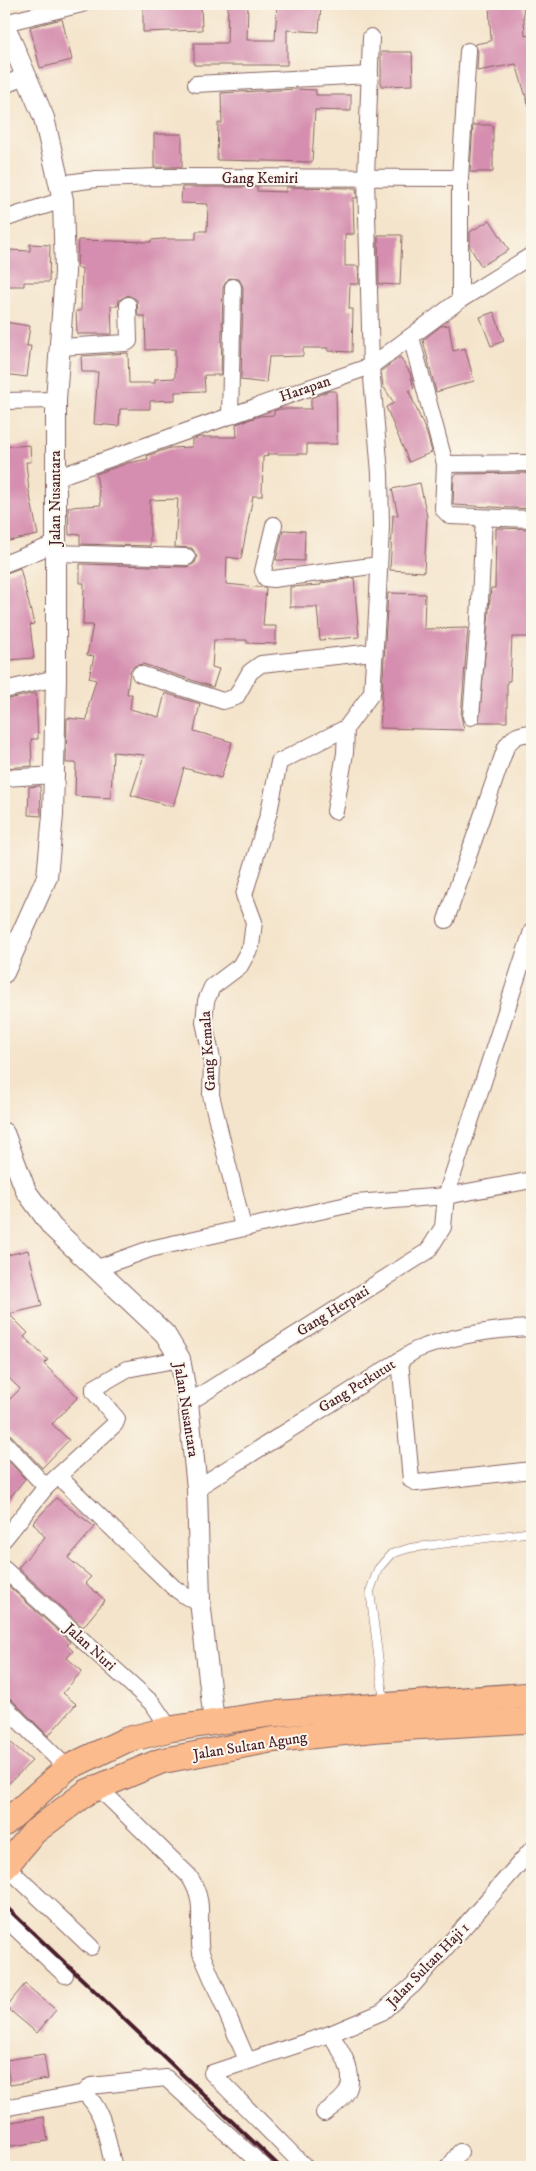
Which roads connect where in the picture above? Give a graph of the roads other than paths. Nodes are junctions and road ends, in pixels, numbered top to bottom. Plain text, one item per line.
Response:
1 (82, 4) edge
2 (4, 24) edge
3 (371, 38) dead end
4 (468, 50) dead end
5 (25, 75) junction
6 (370, 75) junction
7 (196, 84) dead end
8 (4, 86) edge
9 (366, 177) junction
10 (460, 178) junction
11 (62, 192) junction
12 (4, 219) edge
13 (532, 255) edge
14 (233, 287) dead end
15 (460, 300) junction
16 (128, 306) dead end
17 (410, 337) junction
18 (60, 347) junction
19 (371, 366) junction
20 (56, 400) junction
21 (4, 401) edge
22 (230, 416) junction
23 (532, 463) edge
24 (445, 464) junction
25 (55, 478) junction
26 (484, 518) junction
27 (532, 519) edge
28 (274, 526) dead end
29 (55, 549) junction
30 (187, 557) dead end
31 (4, 564) edge
32 (379, 565) junction
33 (374, 652) junction
34 (140, 674) dead end
35 (56, 678) junction
36 (4, 690) edge
37 (471, 717) dead end
38 (346, 728) junction
39 (532, 733) edge
40 (56, 774) junction
41 (4, 778) edge
42 (335, 810) dead end
43 (446, 920) dead end
44 (532, 931) edge
45 (4, 973) edge
46 (4, 1133) edge
47 (532, 1180) edge
48 (446, 1196) junction
49 (243, 1227) junction
50 (95, 1269) junction
51 (532, 1328) edge
52 (180, 1359) junction
53 (400, 1360) junction
54 (188, 1403) junction
55 (4, 1442) edge
56 (532, 1470) edge
57 (52, 1482) junction
58 (198, 1488) junction
59 (532, 1532) edge
60 (4, 1539) edge
61 (4, 1570) edge
62 (200, 1601) junction
63 (532, 1695) edge
64 (385, 1704) junction
65 (4, 1706) edge
66 (532, 1720) edge
67 (170, 1729) junction
68 (224, 1730) junction
69 (270, 1740) junction
70 (67, 1768) junction
71 (98, 1787) junction
72 (4, 1824) edge
73 (4, 1840) edge
74 (532, 1849) edge
75 (4, 1864) edge
76 (4, 1917) edge
77 (91, 1947) dead end
78 (65, 1975) dead end
79 (330, 2034) junction
80 (247, 2060) junction
81 (84, 2092) junction
82 (4, 2108) edge
83 (324, 2113) dead end
84 (460, 2152) dead end
85 (114, 2167) edge
86 (264, 2167) edge
87 (304, 2167) edge
88 (449, 2167) edge

1 - 2 street
2 - 5 street, Jalan Nusantara
3 - 6 street
4 - 10 street
5 - 8 street
5 - 11 street, Jalan Nusantara
6 - 7 street
6 - 9 street
9 - 10 street, Gang Kemiri
9 - 11 street, Gang Kemiri
9 - 19 street
10 - 15 street
11 - 12 street, Gang Kemiri
11 - 18 street, Jalan Nusantara
13 - 15 street, Harapan
14 - 22 street
15 - 17 street, Harapan
16 - 18 street
17 - 19 street, Harapan
17 - 24 street
18 - 20 street, Jalan Nusantara
19 - 22 street, Harapan
19 - 32 street
20 - 21 street
20 - 25 street, Jalan Nusantara
22 - 25 street, Harapan
23 - 24 street
24 - 26 street
25 - 29 street, Jalan Nusantara
26 - 27 street
26 - 37 street
28 - 32 street
29 - 30 street
29 - 31 street
29 - 35 street, Jalan Nusantara
32 - 33 street
33 - 34 street
33 - 38 street
35 - 36 street
35 - 40 street, Jalan Nusantara
38 - 42 street
38 - 49 street, Gang Kemala
39 - 43 street
40 - 41 street
40 - 45 street, Jalan Nusantara
44 - 48 street, Gang Herpati
46 - 50 street, Jalan Nusantara
47 - 48 street
48 - 49 street
48 - 54 street, Gang Herpati
49 - 50 street
50 - 52 street, Jalan Nusantara
51 - 53 street, Gang Perkutut
52 - 54 street, Jalan Nusantara
52 - 57 street
53 - 56 street
53 - 58 street, Gang Perkutut
54 - 58 street, Jalan Nusantara
55 - 57 street
57 - 60 street
57 - 62 street
58 - 62 street, Jalan Nusantara
59 - 64 lane
61 - 67 street, Jalan Nuri
62 - 68 street, Jalan Nusantara
63 - 64 main road, Jalan Sultan Agung
64 - 68 main road, Jalan Sultan Agung
65 - 70 street
66 - 69 main road, Jalan Sultan Agung
67 - 68 main road, Jalan Sultan Agung
67 - 70 main road, Jalan Sultan Agung
68 - 69 main road
68 - 73 main road
68 - 75 main road
69 - 71 main road, Jalan Sultan Agung
70 - 72 main road, Jalan Sultan Agung
71 - 75 main road, Jalan Sultan Agung
71 - 80 street
74 - 79 street, Jalan Sultan Haji 1
75 - 77 street
76 - 78 street
79 - 80 street, Jalan Sultan Haji 1
79 - 83 street
80 - 87 street, Jalan Sultan Haji 1
81 - 82 street
81 - 85 street
81 - 86 street
84 - 88 street

